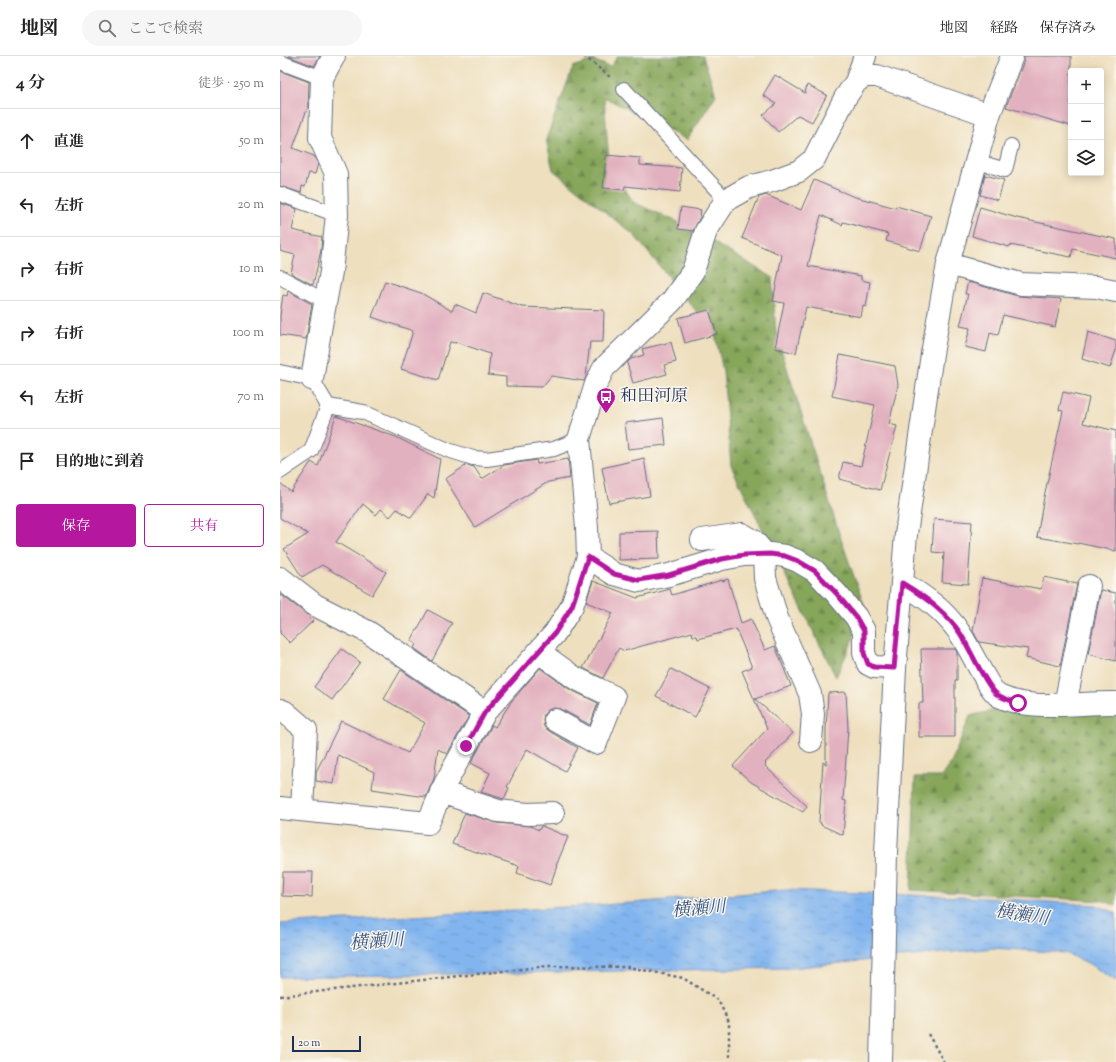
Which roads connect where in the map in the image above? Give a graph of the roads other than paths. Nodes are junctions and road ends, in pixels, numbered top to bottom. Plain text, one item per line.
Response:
1 (334, 56) edge
2 (865, 56) edge
3 (1012, 56) edge
4 (280, 62) edge
5 (322, 78) junction
6 (856, 82) junction
7 (624, 89) road end
8 (989, 115) junction
9 (1011, 146) dead end
10 (976, 161) junction
11 (280, 194) edge
12 (726, 200) junction
13 (337, 215) junction
14 (948, 264) junction
15 (280, 277) edge
16 (1116, 291) edge
17 (325, 301) junction
18 (280, 372) edge
19 (312, 378) junction
20 (328, 406) junction
21 (579, 439) junction
22 (280, 472) edge
23 (702, 540) dead end
24 (764, 553) junction
25 (588, 557) junction
26 (280, 578) edge
27 (902, 583) junction
28 (1089, 586) dead end
29 (539, 652) junction
30 (894, 668) junction
31 (1116, 703) edge
32 (1065, 705) junction
33 (280, 710) edge
34 (485, 712) junction
35 (555, 720) dead end
36 (811, 740) dead end
37 (442, 792) junction
38 (280, 808) edge
39 (302, 810) junction
40 (553, 813) dead end
41 (881, 1062) edge

1 - 5 street
2 - 6 street
3 - 8 street
4 - 5 lane
5 - 13 street
6 - 8 street
6 - 12 street
7 - 12 lane
8 - 10 street
9 - 10 lane
10 - 14 street
11 - 13 lane
12 - 21 street
13 - 17 street
14 - 16 street
14 - 27 street
15 - 17 lane
17 - 19 street
18 - 19 lane
19 - 20 lane
20 - 21 lane
20 - 22 lane
21 - 25 street
23 - 24 street
24 - 25 street
24 - 30 street
24 - 36 street
25 - 29 street
26 - 34 street
27 - 30 street
27 - 32 street
28 - 32 street
29 - 34 street
29 - 35 street
30 - 41 street
31 - 32 street
33 - 39 street
34 - 37 street
37 - 39 street
37 - 40 street
38 - 39 street

